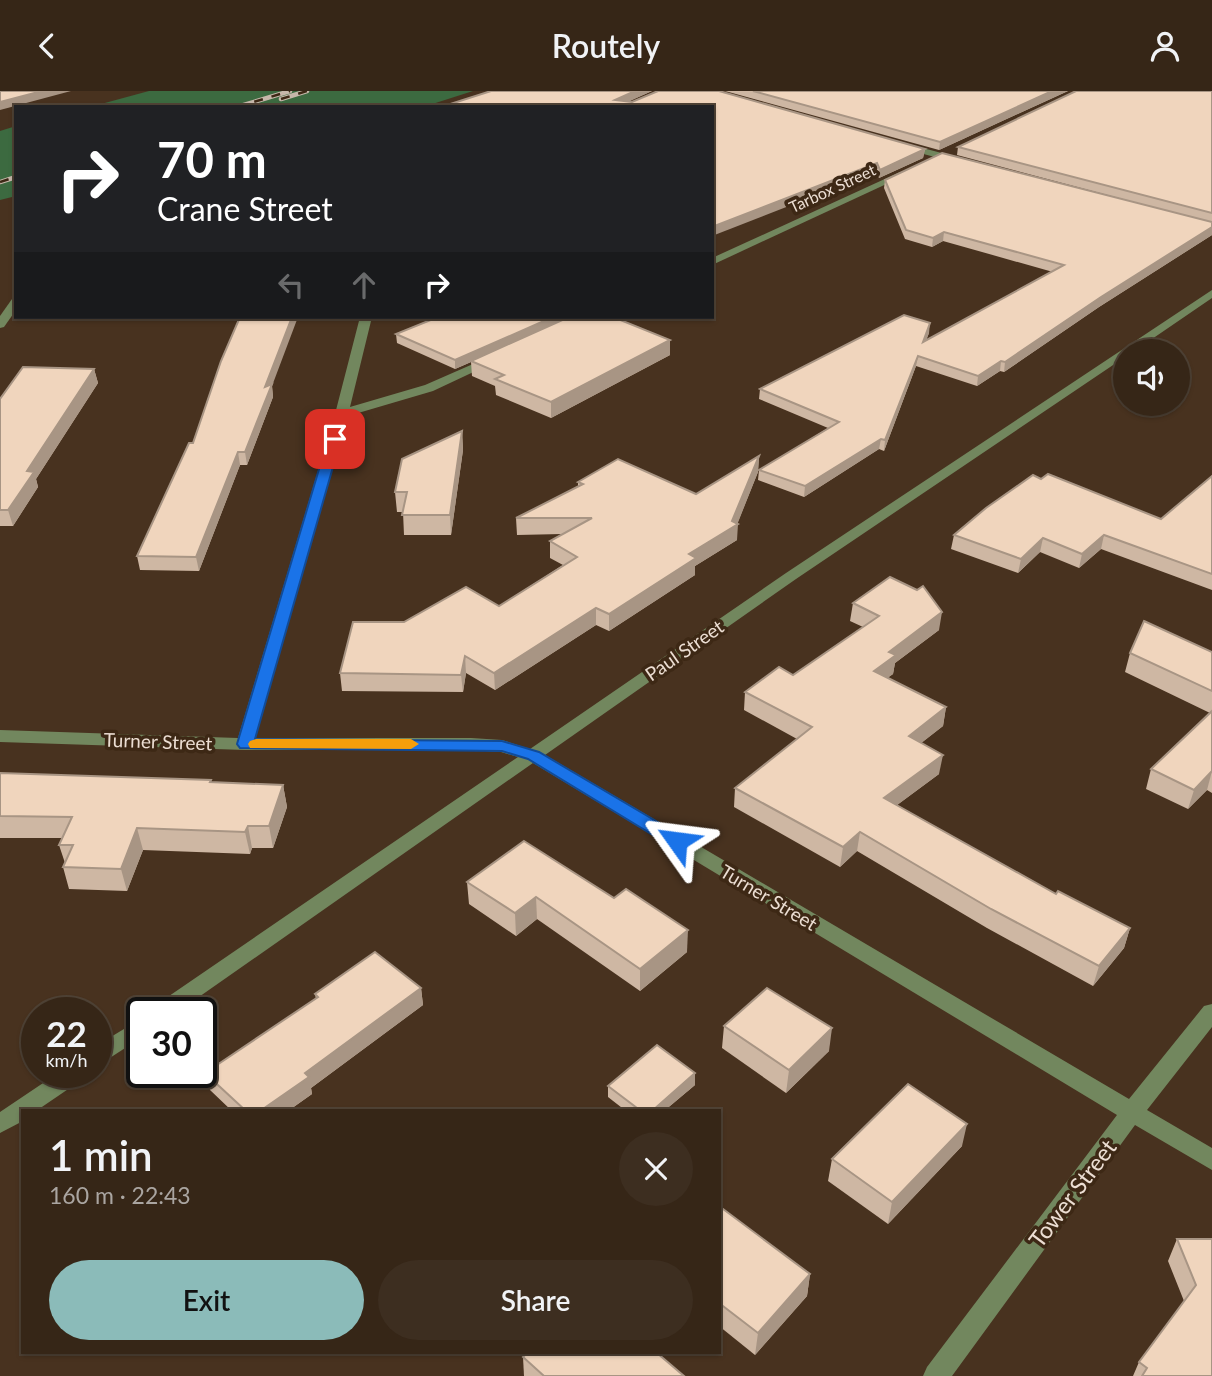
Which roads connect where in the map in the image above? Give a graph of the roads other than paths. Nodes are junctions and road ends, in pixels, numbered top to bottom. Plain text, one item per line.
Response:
1 (887, 141) edge
2 (961, 146) edge
3 (939, 156) junction
4 (966, 162) edge
5 (921, 165) edge
6 (909, 171) edge
7 (714, 261) edge
8 (1212, 293) edge
9 (14, 304) edge
10 (366, 319) edge
11 (0, 324) edge
12 (503, 355) edge
13 (342, 414) junction
14 (0, 736) edge
15 (245, 744) junction
16 (534, 756) junction
17 (184, 997) edge
18 (1212, 1012) edge
19 (53, 1088) edge
20 (22, 1109) edge
21 (21, 1110) edge
22 (1131, 1113) junction
23 (0, 1124) edge
24 (1212, 1160) edge
25 (936, 1376) edge

1 - 3 street
2 - 3 street
3 - 4 street
3 - 5 street
6 - 7 street, Tarbox Street
8 - 16 street, Paul Street
9 - 11 street
10 - 13 street
12 - 13 street
13 - 15 street
14 - 15 street, Turner Street
15 - 16 street, Turner Street
16 - 17 street, Paul Street
16 - 22 street, Turner Street
18 - 22 street, Tower Street
19 - 20 street
21 - 23 street
22 - 24 street, Turner Street
22 - 25 street, Tower Street

